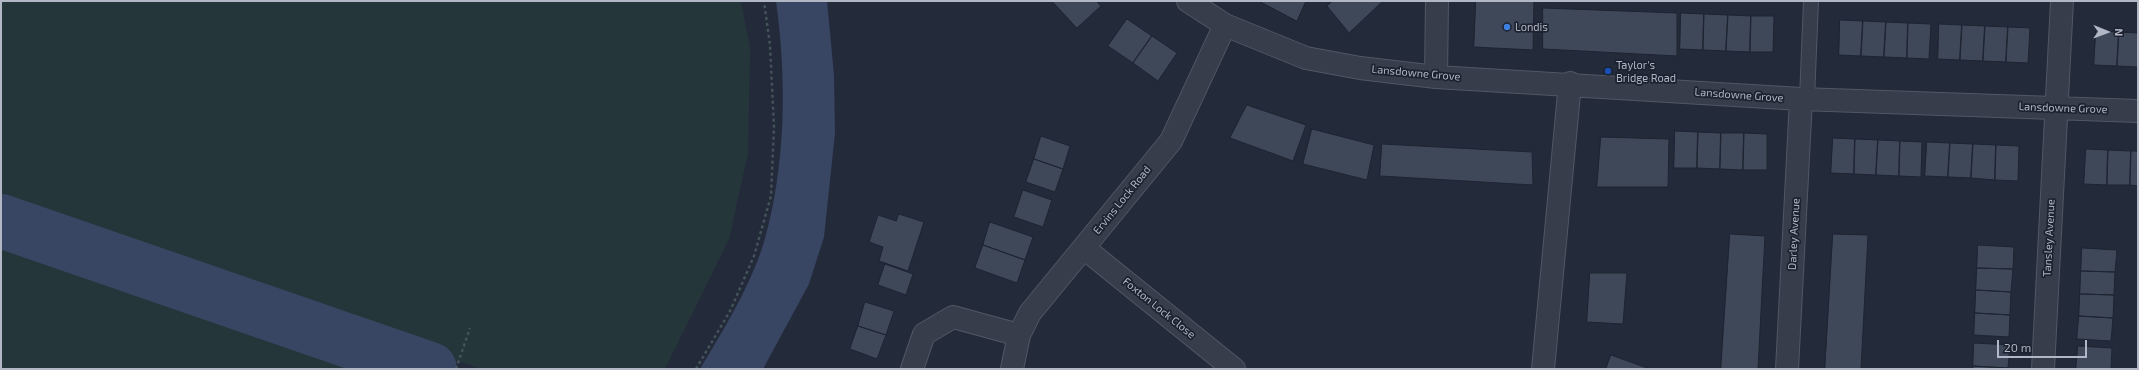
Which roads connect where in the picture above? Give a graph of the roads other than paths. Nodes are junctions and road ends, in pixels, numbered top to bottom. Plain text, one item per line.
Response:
1 (1188, 1) edge
2 (1437, 1) edge
3 (1811, 1) edge
4 (2062, 1) edge
5 (1226, 25) junction
6 (1436, 77) junction
7 (1570, 84) junction
8 (1804, 99) junction
9 (2055, 107) junction
10 (2138, 111) edge
11 (1084, 248) junction
12 (1020, 335) junction
13 (912, 369) edge
14 (1012, 369) edge
15 (1234, 369) edge
16 (1543, 369) edge
17 (1787, 369) edge
18 (2043, 369) edge

1 - 5 street, Lansdowne Grove
2 - 6 street
3 - 8 lane
4 - 9 street, Tansley Avenue
5 - 6 street, Lansdowne Grove
5 - 11 street, Ervins Lock Road
6 - 7 street, Lansdowne Grove
7 - 8 street, Lansdowne Grove
7 - 16 street
8 - 9 street, Lansdowne Grove
8 - 17 street, Darley Avenue
9 - 10 street, Lansdowne Grove
9 - 18 street, Tansley Avenue
11 - 12 street, Ervins Lock Road
11 - 15 street, Foxton Lock Close
12 - 13 street
12 - 14 street, Ervins Lock Road

